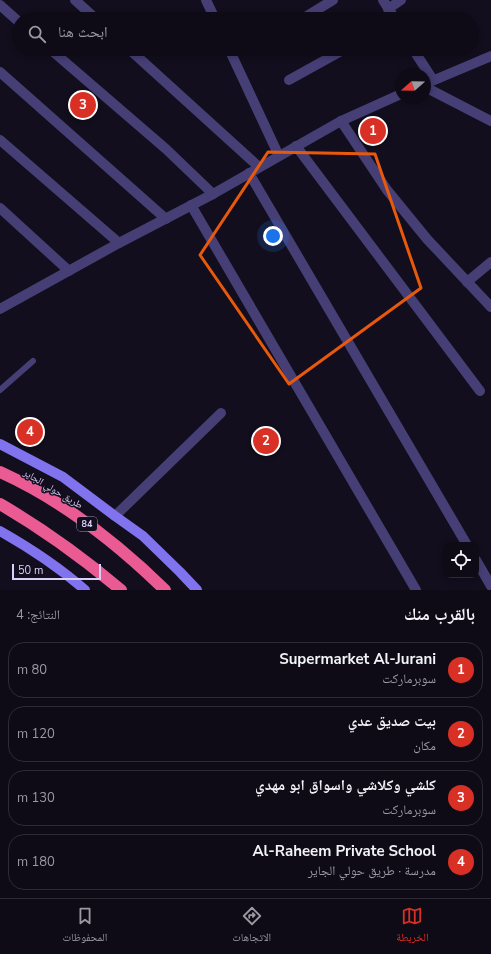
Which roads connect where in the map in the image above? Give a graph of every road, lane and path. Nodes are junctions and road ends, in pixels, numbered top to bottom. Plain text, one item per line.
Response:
1 (75, 0) edge
2 (206, 0) edge
3 (332, 0) edge
4 (401, 0) edge
5 (386, 4) edge
6 (0, 5) edge
7 (88, 12) edge
8 (212, 12) edge
9 (313, 12) edge
10 (12, 16) edge
11 (58, 56) edge
12 (137, 56) edge
13 (232, 56) edge
14 (332, 56) edge
15 (416, 56) edge
16 (491, 56) edge
17 (421, 68) edge
18 (0, 72) edge
19 (289, 80) dead end
20 (431, 83) edge
21 (431, 86) edge
22 (395, 97) edge
23 (341, 121) junction
24 (491, 121) edge
25 (0, 140) edge
26 (296, 146) junction
27 (279, 156) junction
28 (259, 167) junction
29 (249, 173) junction
30 (213, 194) junction
31 (191, 205) junction
32 (0, 208) edge
33 (166, 219) junction
34 (119, 243) junction
35 (491, 262) edge
36 (68, 271) junction
37 (467, 282) junction
38 (491, 307) edge
39 (0, 309) edge
40 (33, 361) dead end
41 (0, 390) edge
42 (480, 391) dead end
43 (221, 413) dead end
44 (0, 444) edge
45 (0, 472) edge
46 (0, 504) edge
47 (115, 516) junction
48 (0, 531) edge
49 (465, 542) edge
50 (479, 565) edge
51 (491, 586) edge
52 (85, 590) edge
53 (121, 590) edge
54 (165, 590) edge
55 (197, 590) edge
56 (416, 590) edge

1 - 7 street
2 - 8 street
3 - 9 street
4 - 5 street
6 - 10 street
11 - 30 street
12 - 28 street
13 - 27 street
14 - 19 street
15 - 17 street
16 - 20 street
18 - 33 street
21 - 24 street
22 - 23 street
23 - 26 street
23 - 37 street
25 - 34 street
26 - 27 street
26 - 42 street
27 - 28 street
28 - 29 street
29 - 30 street
29 - 49 street
30 - 31 street
31 - 33 street
31 - 56 street
32 - 36 street
33 - 34 street
34 - 36 street
35 - 37 street
36 - 39 street
37 - 38 street
40 - 41 lane
43 - 47 street
44 - 47 main road
45 - 54 highway, طريق حولي الجاير / 84
46 - 53 highway
47 - 55 main road
48 - 52 main road
50 - 51 street

